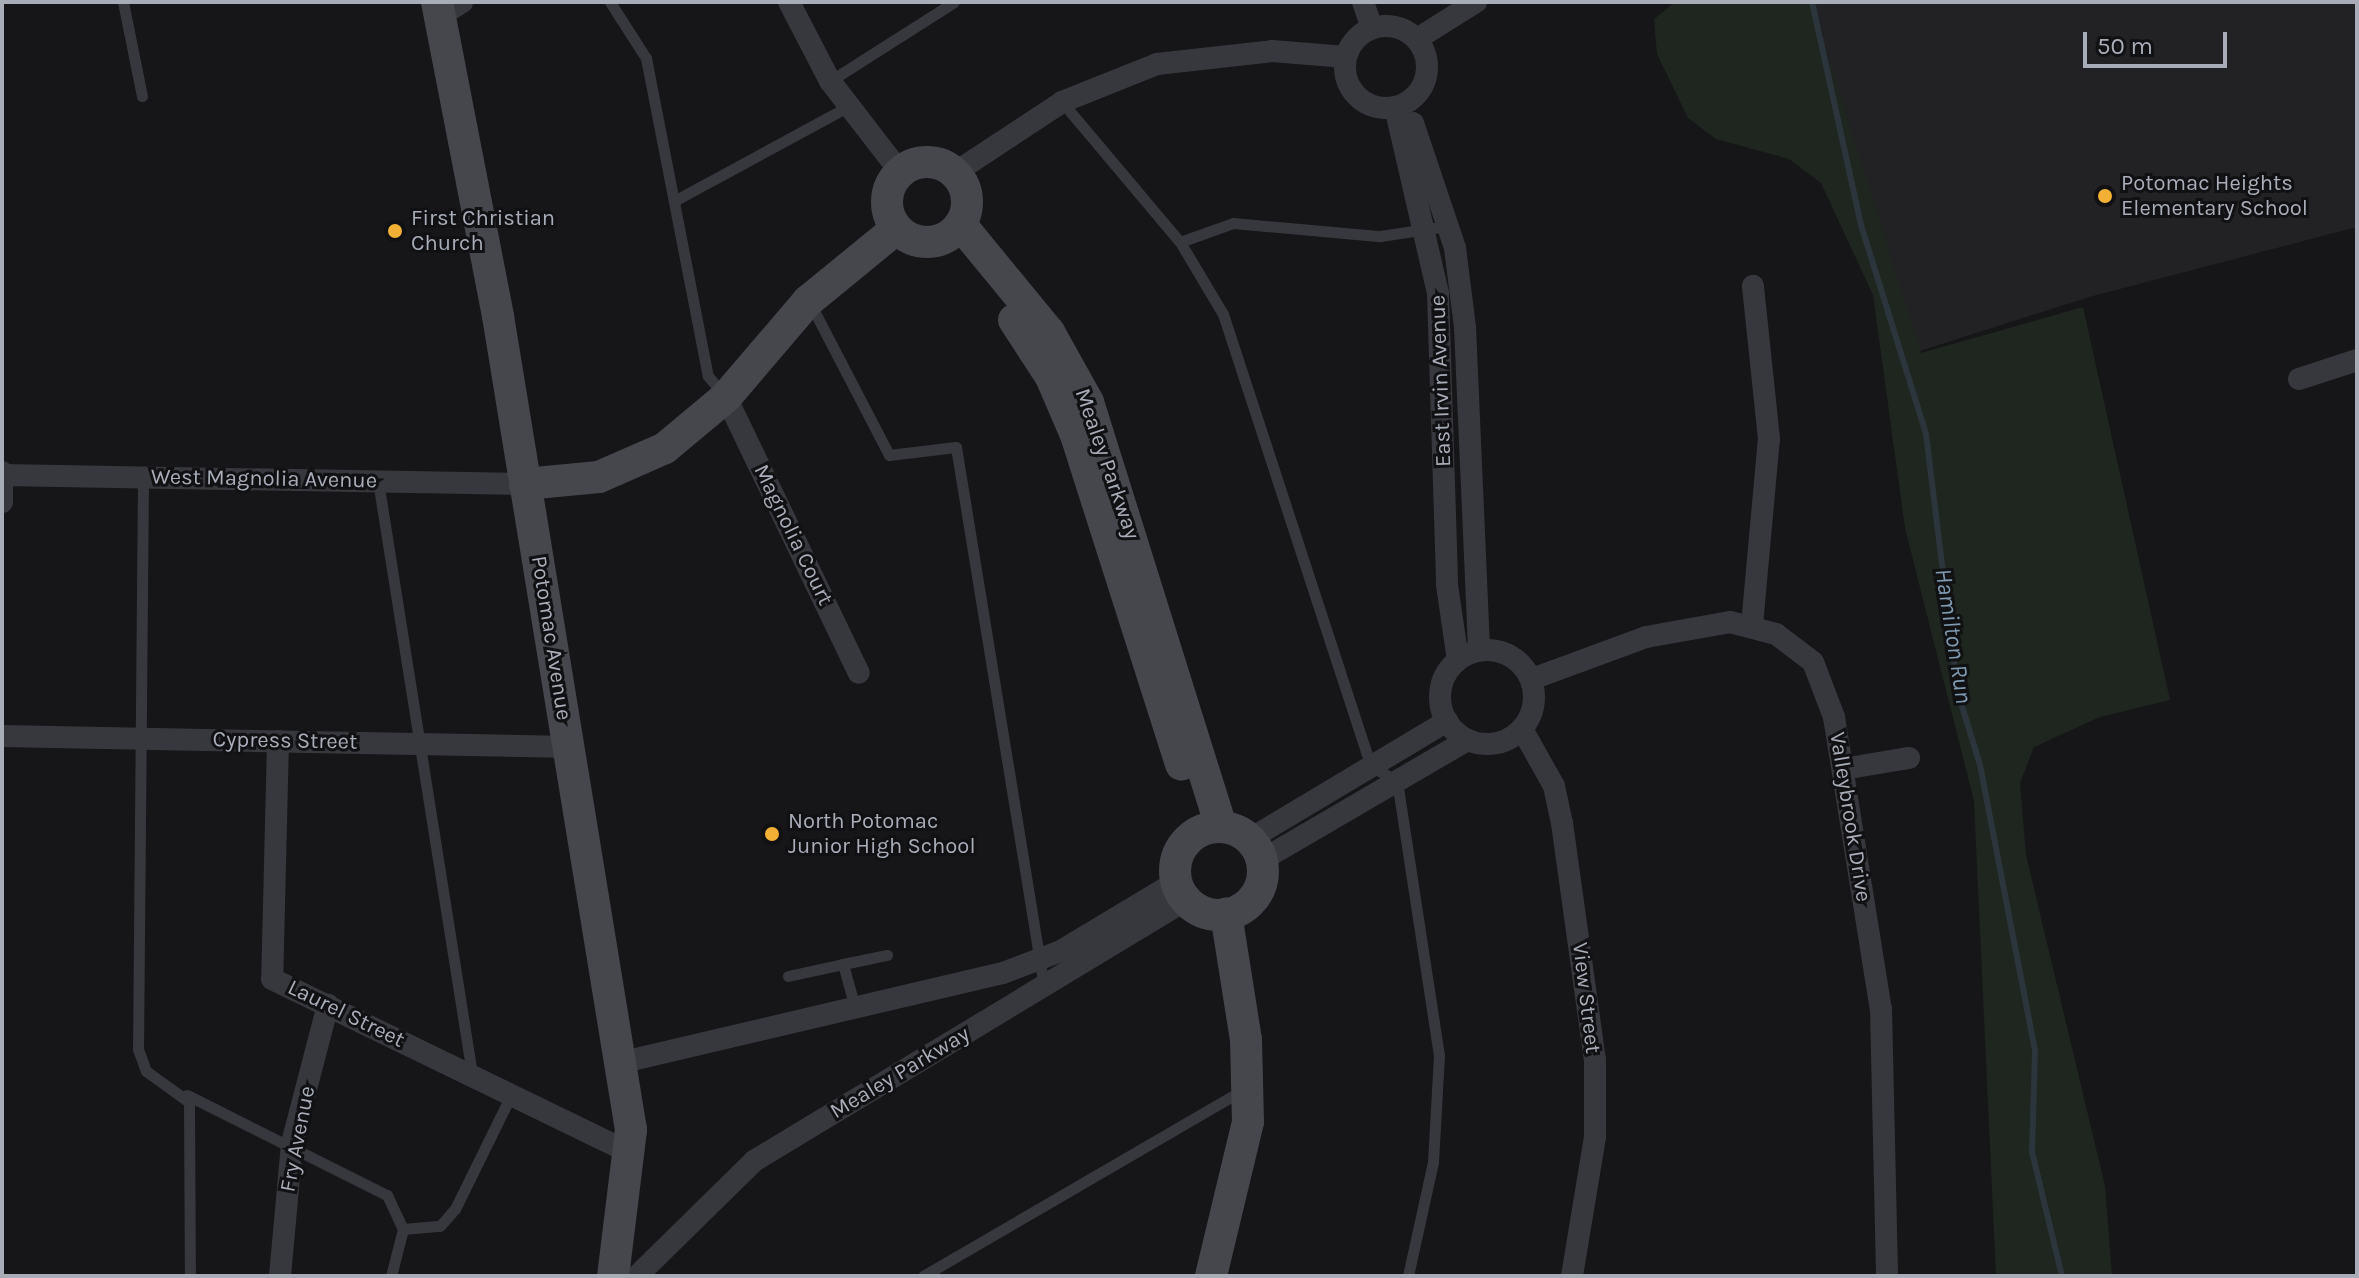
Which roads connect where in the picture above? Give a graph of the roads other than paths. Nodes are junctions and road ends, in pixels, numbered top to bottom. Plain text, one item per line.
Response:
1 (123, 2) edge
2 (610, 2) edge
3 (789, 2) edge
4 (954, 2) edge
5 (1363, 2) edge
6 (1476, 2) edge
7 (447, 7) edge
8 (1372, 28) junction
9 (1417, 39) junction
10 (1346, 57) junction
11 (830, 81) junction
12 (142, 96) dead end
13 (1062, 102) junction
14 (1401, 105) junction
15 (849, 106) junction
16 (900, 172) junction
17 (956, 172) junction
18 (674, 201) junction
19 (1437, 228) junction
20 (896, 229) junction
21 (952, 232) junction
22 (1180, 242) junction
23 (1753, 286) dead end
24 (808, 301) junction
25 (2357, 360) edge
26 (2299, 379) dead end
27 (726, 397) junction
28 (2, 474) edge
29 (143, 478) junction
30 (378, 481) junction
31 (525, 484) junction
32 (2, 502) edge
33 (1752, 625) junction
34 (1479, 650) junction
35 (1458, 660) junction
36 (859, 673) dead end
37 (1532, 679) junction
38 (1447, 721) junction
39 (1522, 729) junction
40 (2, 736) edge
41 (143, 738) junction
42 (1467, 740) junction
43 (278, 741) junction
44 (420, 743) junction
45 (569, 747) junction
46 (1909, 758) dead end
47 (1371, 766) junction
48 (1843, 769) junction
49 (1397, 781) junction
50 (1234, 839) junction
51 (1181, 891) junction
52 (1226, 914) junction
53 (887, 955) dead end
54 (1039, 960) junction
55 (843, 964) junction
56 (788, 976) dead end
57 (1044, 988) junction
58 (328, 1005) junction
59 (855, 1008) junction
60 (619, 1063) junction
61 (472, 1074) junction
62 (1250, 1086) junction
63 (512, 1093) junction
64 (187, 1095) junction
65 (292, 1143) junction
66 (633, 1154) junction
67 (403, 1229) junction
68 (190, 1276) edge
69 (280, 1276) edge
70 (391, 1276) edge
71 (613, 1276) edge
72 (637, 1276) edge
73 (923, 1276) edge
74 (1211, 1276) edge
75 (1408, 1276) edge
76 (1572, 1276) edge
77 (1887, 1276) edge

1 - 12 lane
2 - 18 lane
3 - 11 street
4 - 11 lane
5 - 8 street
6 - 9 street
7 - 31 street, Potomac Avenue
8 - 9 street
8 - 10 street
9 - 14 street
10 - 13 street
10 - 14 street
11 - 15 street
13 - 17 street
13 - 22 lane
14 - 19 street, East Irvin Avenue
15 - 16 street
15 - 18 lane
16 - 17 street
16 - 20 street
17 - 21 street
18 - 27 lane
19 - 22 lane
19 - 34 street, East Irvin Avenue
19 - 35 street, East Irvin Avenue
20 - 21 street
20 - 24 street
21 - 50 street, Mealey Parkway
22 - 47 lane
23 - 33 street
24 - 27 street
24 - 54 lane
25 - 26 street
27 - 31 street
27 - 36 street, Magnolia Court
28 - 29 street, West Magnolia Avenue
28 - 32 street
29 - 30 street, West Magnolia Avenue
29 - 41 lane
30 - 31 street, West Magnolia Avenue
30 - 44 lane
31 - 45 street, Potomac Avenue
33 - 37 street, Valleybrook Drive
33 - 48 street, Valleybrook Drive
34 - 35 street
34 - 37 street
35 - 38 street
37 - 39 street
38 - 42 street
38 - 47 street
39 - 42 street
39 - 76 street, View Street
40 - 41 street, Cypress Street
41 - 43 street, Cypress Street
41 - 64 lane
42 - 49 street
43 - 44 street, Cypress Street
43 - 58 street, Laurel Street
44 - 45 street, Cypress Street
44 - 61 lane
45 - 60 street, Potomac Avenue
46 - 48 street
47 - 49 lane
47 - 50 street
48 - 77 street, Valleybrook Drive
49 - 50 street
49 - 75 lane
50 - 51 street
50 - 52 street
51 - 52 street
51 - 54 street
51 - 57 street, Mealey Parkway
52 - 62 street
53 - 55 lane
54 - 57 lane
54 - 59 street
55 - 56 lane
55 - 59 lane
57 - 72 street, Mealey Parkway
58 - 61 street, Laurel Street
58 - 65 street, Fry Avenue
59 - 60 street
60 - 66 street, Potomac Avenue
61 - 63 street, Laurel Street
62 - 73 lane
62 - 74 street
63 - 66 street, Laurel Street
63 - 67 lane
64 - 65 lane
64 - 68 lane
65 - 67 lane
65 - 69 street, Fry Avenue
66 - 71 street, Potomac Avenue
67 - 70 lane

